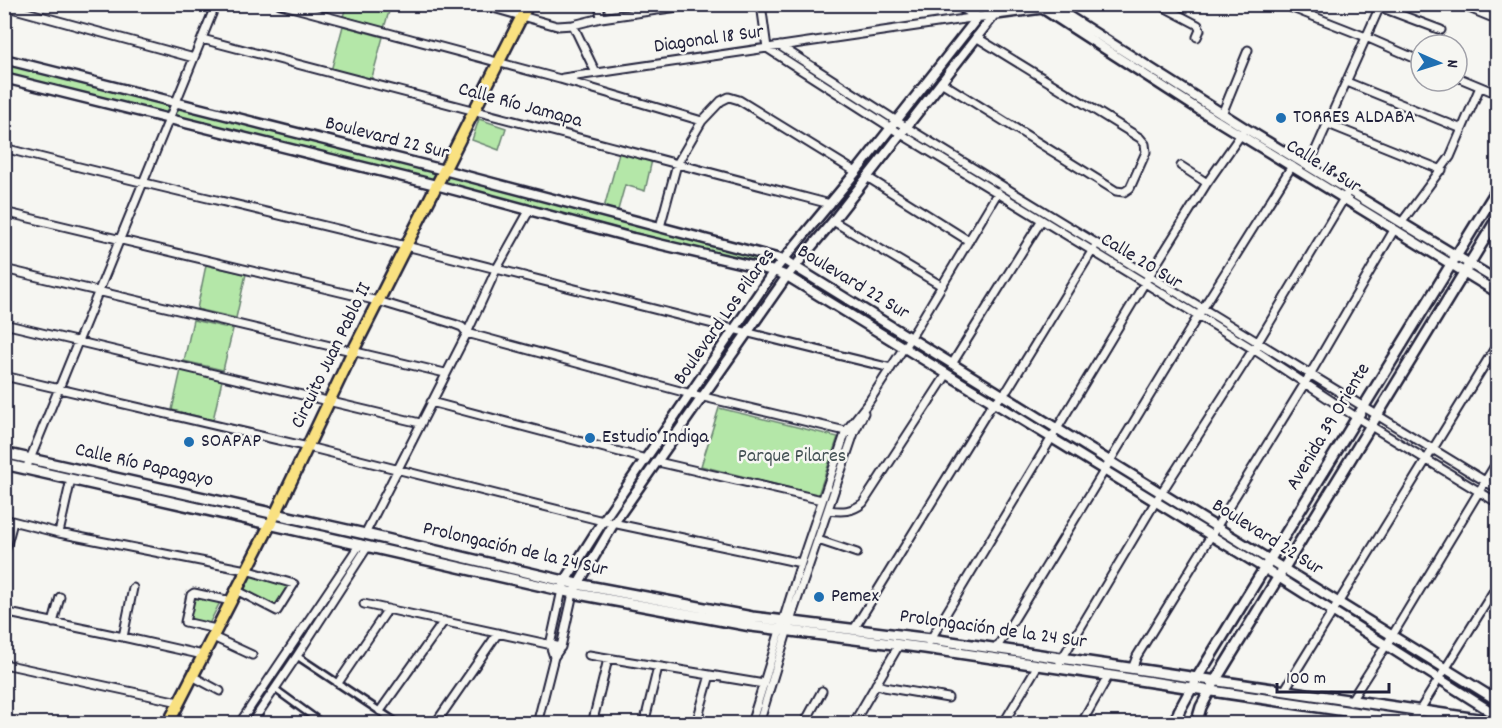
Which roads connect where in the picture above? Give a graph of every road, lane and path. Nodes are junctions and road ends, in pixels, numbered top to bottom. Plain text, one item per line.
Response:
1 (216, 4) edge
2 (280, 4) edge
3 (478, 4) edge
4 (528, 4) edge
5 (599, 4) edge
6 (761, 4) edge
7 (956, 4) edge
8 (978, 4) edge
9 (1069, 4) edge
10 (1158, 4) edge
11 (1282, 4) edge
12 (1459, 4) edge
13 (693, 5) edge
14 (4, 6) edge
15 (1380, 6) edge
16 (1054, 7) junction
17 (1042, 8) junction
18 (994, 15) junction
19 (522, 16) junction
20 (978, 17) junction
21 (601, 18) junction
22 (1497, 20) edge
23 (573, 25) junction
24 (1441, 30) dead end
25 (976, 37) junction
26 (1197, 37) dead end
27 (1366, 37) junction
28 (202, 39) junction
29 (780, 46) junction
30 (767, 48) junction
31 (1248, 50) dead end
32 (1409, 57) edge
33 (194, 58) junction
34 (4, 59) edge
35 (498, 63) junction
36 (596, 73) junction
37 (4, 78) edge
38 (560, 79) junction
39 (941, 82) junction
40 (1347, 82) junction
41 (1469, 82) edge
42 (1480, 87) junction
43 (1497, 94) edge
44 (176, 102) junction
45 (1200, 105) junction
46 (474, 111) junction
47 (1222, 114) junction
48 (170, 118) junction
49 (702, 121) junction
50 (893, 124) junction
51 (1328, 124) junction
52 (1462, 129) junction
53 (904, 130) junction
54 (1243, 132) junction
55 (4, 148) edge
56 (677, 164) junction
57 (1180, 165) dead end
58 (1309, 165) junction
59 (1292, 166) junction
60 (444, 170) junction
61 (1442, 170) junction
62 (856, 172) junction
63 (867, 177) junction
64 (1207, 183) junction
65 (142, 184) junction
66 (436, 185) junction
67 (1003, 186) junction
68 (1497, 188) edge
69 (1348, 190) junction
70 (997, 194) junction
71 (1343, 199) junction
72 (830, 204) junction
73 (529, 211) junction
74 (4, 212) edge
75 (1497, 217) edge
76 (1041, 220) junction
77 (833, 221) junction
78 (1402, 222) junction
79 (660, 227) junction
80 (1394, 230) junction
81 (119, 240) junction
82 (969, 241) junction
83 (1097, 243) junction
84 (406, 246) junction
85 (1091, 251) junction
86 (1455, 256) junction
87 (784, 260) junction
88 (1469, 264) junction
89 (1450, 265) junction
90 (795, 266) junction
91 (4, 269) edge
92 (496, 270) junction
93 (774, 271) junction
94 (1463, 273) junction
95 (787, 276) junction
96 (1149, 276) junction
97 (1497, 281) edge
98 (1144, 284) junction
99 (942, 286) junction
100 (97, 292) junction
101 (1497, 293) edge
102 (378, 301) junction
103 (1203, 309) junction
104 (1198, 316) junction
105 (4, 324) edge
106 (734, 331) junction
107 (467, 333) junction
108 (746, 333) junction
109 (911, 338) junction
110 (77, 341) junction
111 (1258, 342) junction
112 (1497, 343) edge
113 (905, 348) junction
114 (1253, 350) junction
115 (353, 351) junction
116 (952, 364) junction
117 (891, 368) junction
118 (446, 373) junction
119 (946, 374) junction
120 (1310, 375) junction
121 (4, 376) edge
122 (1305, 383) junction
123 (57, 388) junction
124 (691, 394) junction
125 (1002, 395) junction
126 (704, 397) junction
127 (330, 400) junction
128 (431, 402) junction
129 (868, 403) junction
130 (994, 403) junction
131 (1362, 407) junction
132 (1376, 415) junction
133 (1356, 417) junction
134 (420, 423) junction
135 (1369, 426) junction
136 (1058, 428) junction
137 (846, 431) junction
138 (854, 433) junction
139 (1052, 438) junction
140 (308, 447) junction
141 (1432, 450) junction
142 (4, 453) edge
143 (28, 459) junction
144 (646, 459) junction
145 (1497, 460) edge
146 (1111, 461) junction
147 (1426, 461) junction
148 (658, 462) junction
149 (4, 464) edge
150 (26, 469) junction
151 (396, 470) junction
152 (1104, 470) junction
153 (71, 479) junction
154 (1484, 481) junction
155 (1497, 489) edge
156 (1162, 492) junction
157 (1478, 492) junction
158 (822, 500) junction
159 (1156, 501) junction
160 (1497, 503) edge
161 (828, 510) junction
162 (4, 519) edge
163 (272, 520) junction
164 (603, 521) junction
165 (13, 522) junction
166 (614, 524) junction
167 (1217, 526) junction
168 (59, 533) junction
169 (364, 534) junction
170 (1211, 535) junction
171 (818, 540) junction
172 (364, 545) junction
173 (857, 553) dead end
174 (4, 555) edge
175 (1270, 558) junction
176 (801, 563) junction
177 (1284, 567) junction
178 (1264, 568) junction
179 (246, 570) junction
180 (1278, 577) junction
181 (1497, 584) edge
182 (563, 586) junction
183 (133, 588) dead end
184 (575, 588) junction
185 (236, 590) junction
186 (60, 597) dead end
187 (231, 601) junction
188 (1339, 603) junction
189 (364, 604) dead end
190 (388, 609) junction
191 (4, 612) edge
192 (1333, 613) junction
193 (444, 621) junction
194 (53, 623) junction
195 (785, 625) junction
196 (854, 629) junction
197 (302, 630) junction
198 (214, 633) junction
199 (498, 633) junction
200 (311, 635) junction
201 (1392, 636) junction
202 (123, 637) junction
203 (931, 639) junction
204 (550, 645) junction
205 (899, 645) junction
206 (1387, 645) junction
207 (561, 647) junction
208 (925, 648) junction
209 (996, 649) junction
210 (202, 655) junction
211 (252, 655) dead end
212 (589, 655) dead end
213 (297, 656) junction
214 (554, 657) junction
215 (608, 659) junction
216 (1060, 663) junction
217 (4, 664) edge
218 (1038, 665) junction
219 (658, 667) junction
220 (1132, 669) junction
221 (1446, 669) junction
222 (710, 675) junction
223 (1109, 675) junction
224 (192, 676) junction
225 (1440, 678) junction
226 (338, 683) junction
227 (1195, 683) junction
228 (762, 684) junction
229 (876, 684) junction
230 (771, 685) junction
231 (1212, 685) junction
232 (275, 689) junction
233 (220, 691) dead end
234 (822, 691) dead end
235 (1284, 691) junction
236 (948, 698) dead end
237 (179, 702) junction
238 (1350, 702) junction
239 (1497, 702) edge
240 (380, 711) junction
241 (1179, 711) junction
242 (1419, 712) junction
243 (1494, 713) edge
244 (4, 721) edge
245 (1413, 721) junction
246 (1459, 721) edge
247 (1480, 722) edge
248 (1497, 722) edge
249 (18, 723) edge
250 (168, 723) edge
251 (239, 723) edge
252 (251, 723) edge
253 (323, 723) edge
254 (399, 723) edge
255 (435, 723) edge
256 (537, 723) edge
257 (592, 723) edge
258 (644, 723) edge
259 (696, 723) edge
260 (751, 723) edge
261 (759, 723) edge
262 (804, 723) edge
263 (853, 723) edge
264 (1003, 723) edge
265 (1081, 723) edge
266 (1169, 723) edge
267 (1177, 723) edge
268 (1196, 723) edge
269 (1432, 723) edge

1 - 28 street
2 - 35 street, Diagonal 18 Sur
3 - 19 street
4 - 19 main road, Circuito Juan Pablo II
5 - 21 street
6 - 30 street
7 - 20 street
8 - 18 street
9 - 16 street, Diagonal 18 Sur
10 - 26 street
11 - 27 street
12 - 22 street
13 - 21 street
14 - 33 street
15 - 24 street
15 - 27 street
16 - 17 street, Diagonal 18 Sur
16 - 45 street, Calle 18 Sur
17 - 18 street, Diagonal 18 Sur
17 - 45 street, Calle 18 Sur
18 - 20 street, Diagonal 18 Sur
18 - 25 street, Boulevard Los Pilares
19 - 23 street
19 - 35 main road, Circuito Juan Pablo II
20 - 29 street, Diagonal 18 Sur
20 - 50 street, Boulevard Los Pilares
21 - 23 street
23 - 36 street
25 - 39 street, Boulevard Los Pilares
25 - 39 street
27 - 32 street
27 - 40 street
28 - 33 street
28 - 46 street, Calle Río Jamapa
29 - 30 street, Diagonal 18 Sur
29 - 50 street, Calle 20 Sur
30 - 36 street, Diagonal 18 Sur
30 - 50 street, Calle 20 Sur
31 - 47 street
33 - 44 street
34 - 44 street, Boulevard 22 Sur
35 - 38 street, Diagonal 18 Sur
35 - 46 main road, Circuito Juan Pablo II
36 - 38 street, Diagonal 18 Sur
37 - 48 street, Boulevard 22 Sur
38 - 49 street
39 - 53 street, Boulevard Los Pilares
40 - 51 street
40 - 52 street
41 - 42 street
42 - 43 street
42 - 52 street
44 - 48 street
44 - 60 street, Boulevard 22 Sur
45 - 47 street, Calle 18 Sur
45 - 54 street, Calle 18 Sur
46 - 56 street, Calle Río Jamapa
46 - 60 main road, Circuito Juan Pablo II
47 - 54 street, Calle 18 Sur
48 - 65 street
48 - 66 street, Boulevard 22 Sur
49 - 56 street
49 - 62 street
50 - 53 street, Calle 20 Sur
50 - 62 street, Boulevard Los Pilares
51 - 58 street
51 - 61 street
52 - 61 street
53 - 63 street, Boulevard Los Pilares
53 - 67 street, Calle 20 Sur
53 - 70 street, Calle 20 Sur
54 - 58 street, Calle 18 Sur
54 - 59 street, Calle 18 Sur
54 - 64 street
55 - 65 street
56 - 72 street, Calle Río Jamapa
56 - 79 street
57 - 64 street
58 - 69 street, Calle 18 Sur
59 - 71 street, Calle 18 Sur
59 - 103 street
60 - 66 main road, Circuito Juan Pablo II
60 - 79 street, Boulevard 22 Sur
61 - 78 street
62 - 72 street, Boulevard Los Pilares
63 - 77 street, Boulevard Los Pilares
63 - 82 street
64 - 96 street
65 - 81 street
65 - 84 street
66 - 73 street, Boulevard 22 Sur
66 - 84 main road, Circuito Juan Pablo II
67 - 70 street
67 - 83 street, Calle 20 Sur
68 - 86 main road, Avenida 39 Oriente
69 - 71 street
69 - 78 street, Calle 18 Sur
70 - 76 street, Calle 20 Sur
70 - 82 street
71 - 80 street, Calle 18 Sur
71 - 111 street
72 - 87 street, Boulevard Los Pilares
73 - 92 street
73 - 93 street, Boulevard 22 Sur
74 - 81 street
75 - 88 main road, Avenida 39 Oriente
76 - 85 street, Calle 20 Sur
76 - 116 street
77 - 90 street, Boulevard Los Pilares
77 - 99 street
78 - 86 street, Calle 18 Sur
79 - 87 street, Boulevard 22 Sur
80 - 89 street, Calle 18 Sur
80 - 120 street
81 - 100 street
81 - 102 street
82 - 99 street
83 - 85 street
83 - 96 street, Calle 20 Sur
84 - 92 street
84 - 102 main road, Circuito Juan Pablo II
85 - 98 street, Calle 20 Sur
85 - 125 street
86 - 88 street, Calle 18 Sur
86 - 89 main road, Avenida 39 Oriente
87 - 90 street, Boulevard 22 Sur
87 - 93 street, Boulevard Los Pilares
88 - 94 main road, Avenida 39 Oriente
88 - 97 street, Calle 18 Sur
89 - 94 street, Calle 18 Sur
89 - 131 main road, Avenida 39 Oriente
90 - 95 street, Boulevard Los Pilares
90 - 109 street, Boulevard 22 Sur
91 - 100 street
92 - 106 street
92 - 107 street
93 - 95 street, Boulevard 22 Sur
93 - 106 street, Boulevard Los Pilares
94 - 101 street, Calle 18 Sur
94 - 132 main road, Avenida 39 Oriente
95 - 108 street, Boulevard Los Pilares
95 - 113 street, Boulevard 22 Sur
96 - 98 street
96 - 103 street, Calle 20 Sur
98 - 104 street, Calle 20 Sur
98 - 136 street
99 - 109 street
100 - 110 street
100 - 115 street
102 - 107 street
102 - 115 main road, Circuito Juan Pablo II
103 - 104 street
103 - 111 street, Calle 20 Sur
104 - 114 street, Calle 20 Sur
104 - 146 street
105 - 110 street
106 - 108 street
106 - 124 street, Boulevard Los Pilares
107 - 118 street
107 - 124 street
108 - 117 street
108 - 126 street, Boulevard Los Pilares
109 - 113 street
109 - 116 street, Boulevard 22 Sur
110 - 123 street
110 - 127 street
111 - 114 street
111 - 120 street, Calle 20 Sur
112 - 141 street
113 - 117 street
113 - 119 street, Boulevard 22 Sur
114 - 122 street, Calle 20 Sur
114 - 156 street
115 - 118 street
115 - 127 main road, Circuito Juan Pablo II
116 - 125 street, Boulevard 22 Sur
117 - 129 street
118 - 128 street
119 - 130 street, Boulevard 22 Sur
119 - 161 street
120 - 122 street
120 - 131 street, Calle 20 Sur
121 - 123 street
122 - 133 street, Calle 20 Sur
122 - 167 street
123 - 140 street
123 - 143 street
124 - 126 street
124 - 144 street, Boulevard Los Pilares
125 - 130 street
125 - 136 street, Boulevard 22 Sur
126 - 137 street
126 - 148 street, Boulevard Los Pilares
127 - 134 street
127 - 140 main road, Circuito Juan Pablo II
128 - 134 street
128 - 144 street
129 - 137 street
129 - 138 street
130 - 139 street, Boulevard 22 Sur
130 - 196 street
131 - 132 street, Calle 20 Sur
131 - 133 main road, Avenida 39 Oriente
132 - 135 main road, Avenida 39 Oriente
132 - 141 street, Calle 20 Sur
133 - 135 street, Calle 20 Sur
133 - 175 main road, Avenida 39 Oriente
134 - 151 street
135 - 147 street, Calle 20 Sur
135 - 177 main road, Avenida 39 Oriente
136 - 139 street
136 - 146 street, Boulevard 22 Sur
137 - 138 street
137 - 158 street
138 - 161 street
139 - 152 street, Boulevard 22 Sur
139 - 203 street
140 - 151 street
140 - 163 main road, Circuito Juan Pablo II
141 - 147 street
141 - 154 street, Calle 20 Sur
142 - 143 main road, Calle Río Papagayo
143 - 150 street
143 - 163 main road, Calle Río Papagayo
144 - 164 street, Boulevard Los Pilares
145 - 154 street
146 - 152 street
146 - 156 street, Boulevard 22 Sur
147 - 157 street, Calle 20 Sur
147 - 188 street
148 - 158 street
148 - 166 street, Boulevard Los Pilares
149 - 150 main road, Calle Río Papagayo
150 - 153 main road, Calle Río Papagayo
151 - 164 street
151 - 169 street
152 - 159 street, Boulevard 22 Sur
152 - 209 street
153 - 163 main road, Calle Río Papagayo
153 - 168 street
154 - 155 street, Calle 20 Sur
154 - 157 street
156 - 159 street
156 - 167 street, Boulevard 22 Sur
157 - 160 street, Calle 20 Sur
157 - 201 street
158 - 176 street
159 - 170 street, Boulevard 22 Sur
159 - 216 street
161 - 171 street
162 - 165 street
163 - 169 main road, Prolongación de la 24 Sur
163 - 172 main road, Prolongación de la 24 Sur
163 - 179 main road, Circuito Juan Pablo II
164 - 166 street
164 - 182 street, Boulevard Los Pilares
165 - 168 street
165 - 174 street
166 - 176 street
166 - 184 street, Boulevard Los Pilares
167 - 170 street
167 - 175 street, Boulevard 22 Sur
168 - 179 street
169 - 182 main road, Prolongación de la 24 Sur
170 - 178 street, Boulevard 22 Sur
170 - 220 street
171 - 173 street
171 - 195 street
172 - 182 main road, Prolongación de la 24 Sur
172 - 197 street
172 - 200 street
175 - 177 street, Boulevard 22 Sur
175 - 178 main road, Avenida 39 Oriente
176 - 195 street
177 - 180 main road, Avenida 39 Oriente
177 - 188 street, Boulevard 22 Sur
178 - 180 street, Boulevard 22 Sur
178 - 227 main road, Avenida 39 Oriente
179 - 185 main road, Circuito Juan Pablo II
179 - 185 street
180 - 192 street, Boulevard 22 Sur
180 - 231 main road, Avenida 39 Oriente
181 - 221 street
182 - 184 main road, Prolongación de la 24 Sur
182 - 204 street
183 - 202 street
184 - 195 main road, Prolongación de la 24 Sur
184 - 207 street
185 - 187 main road, Circuito Juan Pablo II
186 - 194 street
187 - 198 main road, Circuito Juan Pablo II
187 - 198 street
188 - 192 street
188 - 201 street, Boulevard 22 Sur
189 - 190 street
190 - 193 street
190 - 226 street
191 - 194 street
192 - 206 street, Boulevard 22 Sur
192 - 235 street
193 - 199 street
193 - 240 street
194 - 202 street
195 - 196 main road, Prolongación de la 24 Sur
195 - 205 main road, Prolongación de la 24 Sur
195 - 228 street
195 - 230 street
196 - 203 main road, Prolongación de la 24 Sur
197 - 200 street
197 - 251 street
198 - 210 main road, Circuito Juan Pablo II
198 - 211 street
199 - 204 street
199 - 255 street
200 - 213 street
201 - 206 street
201 - 221 street, Boulevard 22 Sur
202 - 210 street
203 - 208 street
203 - 209 main road, Prolongación de la 24 Sur
204 - 207 street
204 - 214 street
205 - 208 main road, Prolongación de la 24 Sur
205 - 229 street
206 - 225 street, Boulevard 22 Sur
206 - 238 street
207 - 214 street
208 - 218 main road, Prolongación de la 24 Sur
209 - 216 main road, Prolongación de la 24 Sur
210 - 224 main road, Circuito Juan Pablo II
212 - 215 street
213 - 226 street
213 - 232 street
214 - 256 street
215 - 219 street
215 - 257 street
216 - 218 main road, Prolongación de la 24 Sur
216 - 220 main road, Prolongación de la 24 Sur
216 - 223 main road, Prolongación de la 24 Sur
217 - 237 street
218 - 264 street
219 - 222 street
219 - 258 street
220 - 227 main road, Prolongación de la 24 Sur
221 - 225 street
221 - 239 street, Boulevard 22 Sur
222 - 228 street
222 - 259 street
223 - 227 main road, Prolongación de la 24 Sur
223 - 265 street
224 - 233 street
224 - 237 main road, Circuito Juan Pablo II
225 - 242 street
225 - 243 street, Boulevard 22 Sur
226 - 240 street
227 - 231 main road, Prolongación de la 24 Sur
227 - 241 main road, Avenida 39 Oriente
228 - 230 street
228 - 260 street
229 - 236 street
229 - 263 street
230 - 261 street
231 - 235 main road, Prolongación de la 24 Sur
231 - 245 main road, Prolongación de la 24 Sur
231 - 268 main road, Avenida 39 Oriente
232 - 252 street
232 - 253 street
234 - 262 street
235 - 238 main road, Prolongación de la 24 Sur
237 - 250 main road, Circuito Juan Pablo II
238 - 242 main road, Prolongación de la 24 Sur
239 - 243 street
240 - 254 street
241 - 266 street
241 - 267 main road
242 - 245 street
242 - 246 main road, Prolongación de la 24 Sur
243 - 247 street
244 - 249 street
245 - 269 main road, Prolongación de la 24 Sur
246 - 247 main road, Prolongación de la 24 Sur
247 - 248 main road, Prolongación de la 24 Sur

